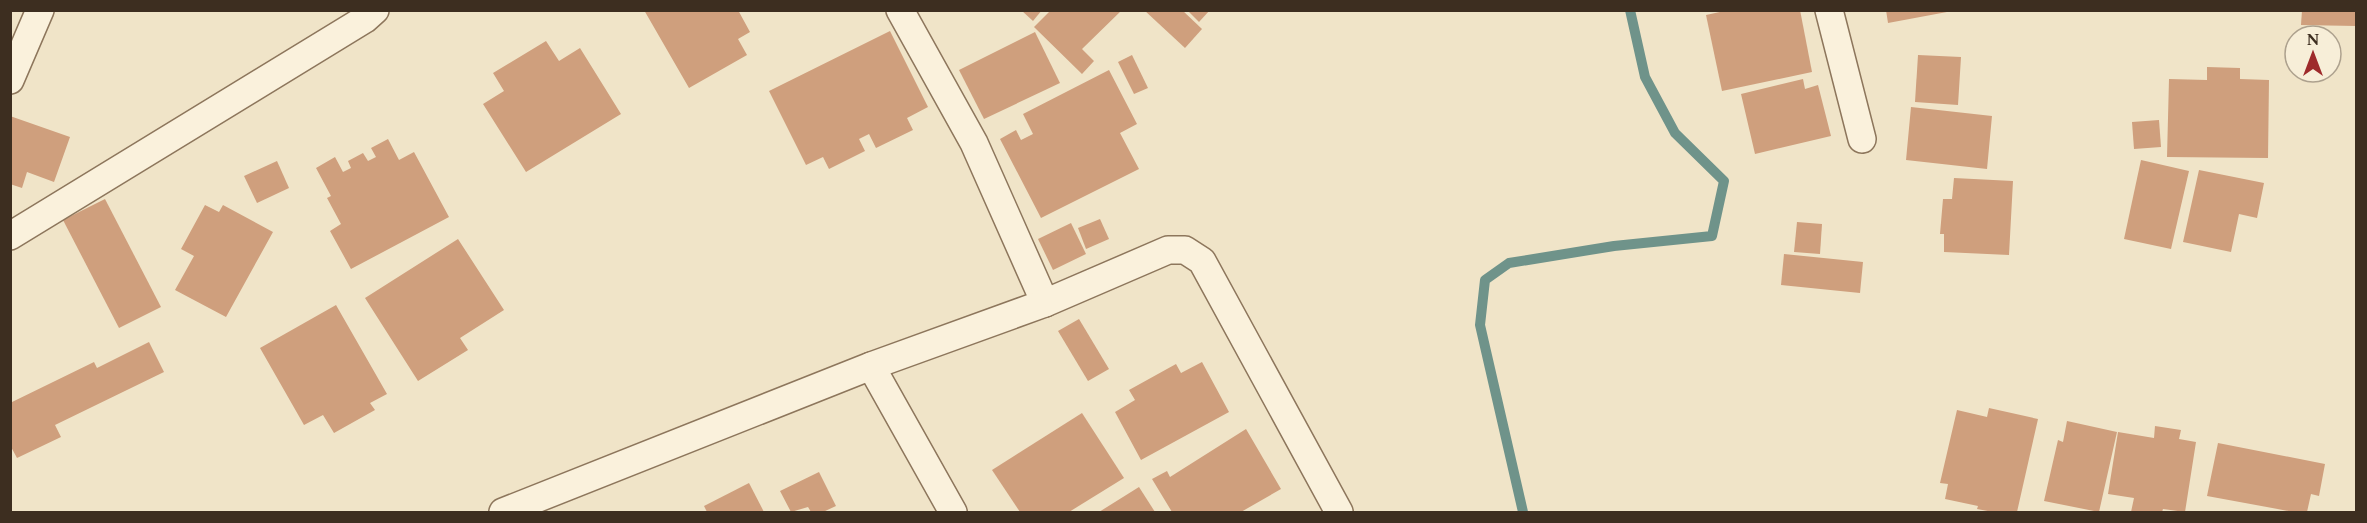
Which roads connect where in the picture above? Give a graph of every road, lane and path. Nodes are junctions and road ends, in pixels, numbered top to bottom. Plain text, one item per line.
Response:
1 (40, 10) edge
2 (375, 10) edge
3 (900, 10) edge
4 (1829, 10) edge
5 (10, 80) edge
6 (1862, 139) dead end
7 (10, 236) edge
8 (1045, 303) junction
9 (871, 366) junction
10 (503, 513) edge
11 (953, 513) edge
12 (1339, 513) edge

1 - 5 street
2 - 7 street
3 - 8 street
4 - 6 street
8 - 9 street
8 - 12 street
9 - 10 street
9 - 11 street

